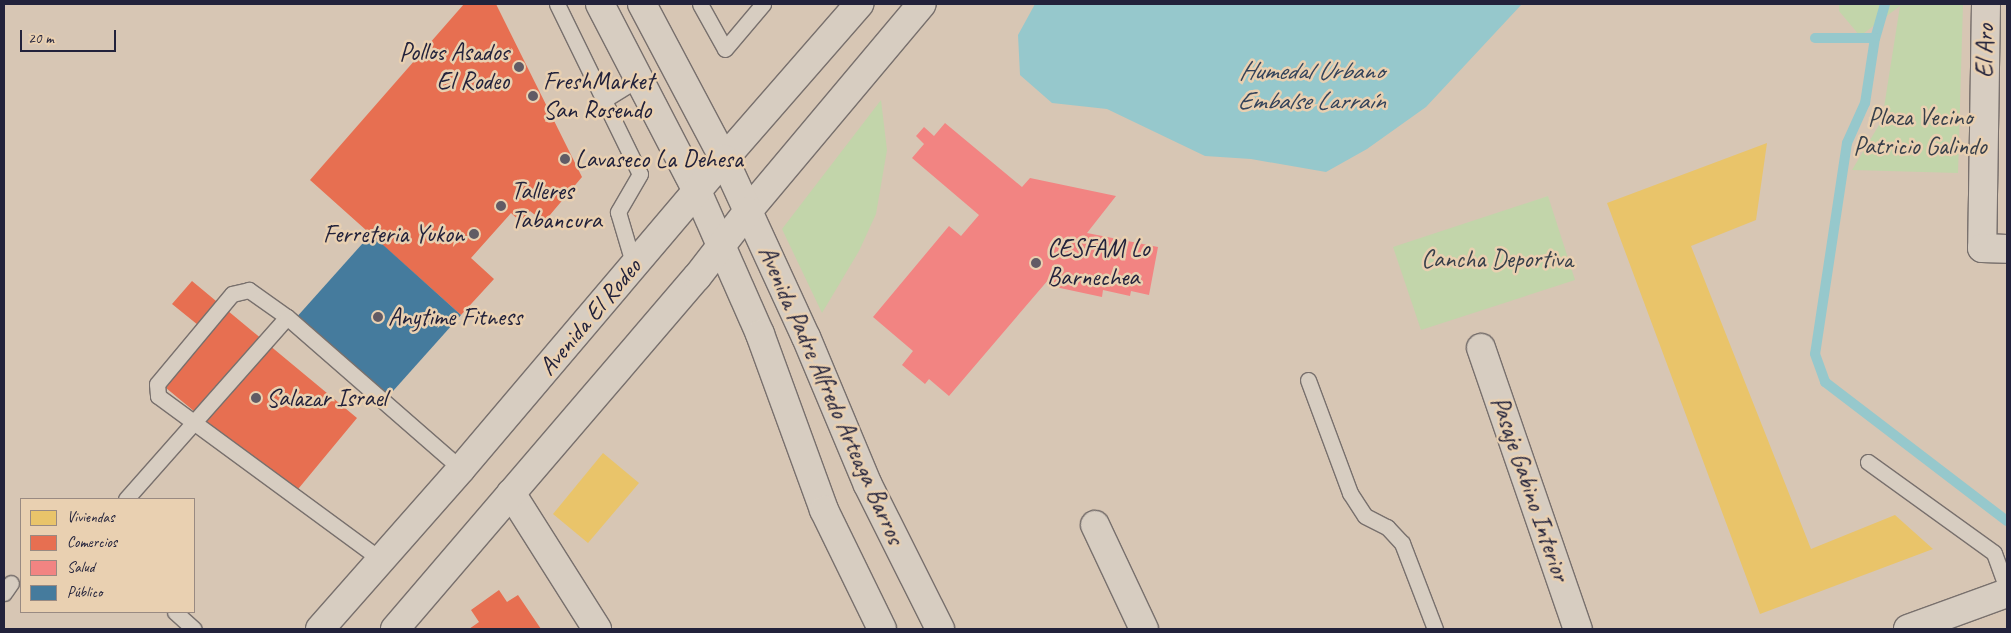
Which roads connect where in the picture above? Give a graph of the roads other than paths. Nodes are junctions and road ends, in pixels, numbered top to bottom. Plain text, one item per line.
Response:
1 (557, 4) edge
2 (600, 4) edge
3 (642, 4) edge
4 (700, 4) edge
5 (763, 4) edge
6 (859, 4) edge
7 (922, 4) edge
8 (1993, 16) edge
9 (638, 79) junction
10 (604, 100) junction
11 (724, 160) junction
12 (697, 191) junction
13 (748, 211) junction
14 (722, 244) junction
15 (1995, 248) edge
16 (634, 266) junction
17 (287, 317) junction
18 (1481, 348) dead end
19 (1308, 380) dead end
20 (193, 423) junction
21 (1868, 462) dead end
22 (461, 469) junction
23 (512, 493) junction
24 (127, 498) edge
25 (1095, 525) dead end
26 (380, 559) junction
27 (2007, 591) edge
28 (176, 613) edge
29 (194, 629) edge
30 (320, 629) edge
31 (395, 629) edge
32 (597, 629) edge
33 (882, 629) edge
34 (940, 629) edge
35 (1144, 629) edge
36 (1435, 629) edge
37 (1578, 629) edge
38 (1908, 629) edge

1 - 10 lane
2 - 9 main road, Avenida Padre Alfredo Arteaga Barros
3 - 11 main road, Avenida Padre Alfredo Arteaga Barros
4 - 5 lane
6 - 11 main road, Avenida El Rodeo
7 - 13 main road
8 - 15 main road, El Aro
9 - 10 lane
9 - 12 main road, Avenida Padre Alfredo Arteaga Barros
10 - 16 lane
11 - 12 main road, Avenida El Rodeo
11 - 13 main road, Avenida Padre Alfredo Arteaga Barros
12 - 14 main road, Avenida Padre Alfredo Arteaga Barros
12 - 16 main road, Avenida El Rodeo
13 - 14 main road
13 - 34 main road, Avenida Padre Alfredo Arteaga Barros
14 - 23 main road
14 - 33 main road, Avenida Padre Alfredo Arteaga Barros
16 - 22 main road, Avenida El Rodeo
17 - 20 lane
17 - 20 lane
17 - 22 lane
18 - 37 main road, Pasaje Gabino Interior
19 - 36 lane
20 - 24 lane
20 - 26 lane
21 - 27 lane
22 - 26 main road, Avenida El Rodeo
23 - 31 main road
23 - 32 main road
25 - 35 main road
26 - 30 main road, Avenida El Rodeo
27 - 38 main road
28 - 29 lane

